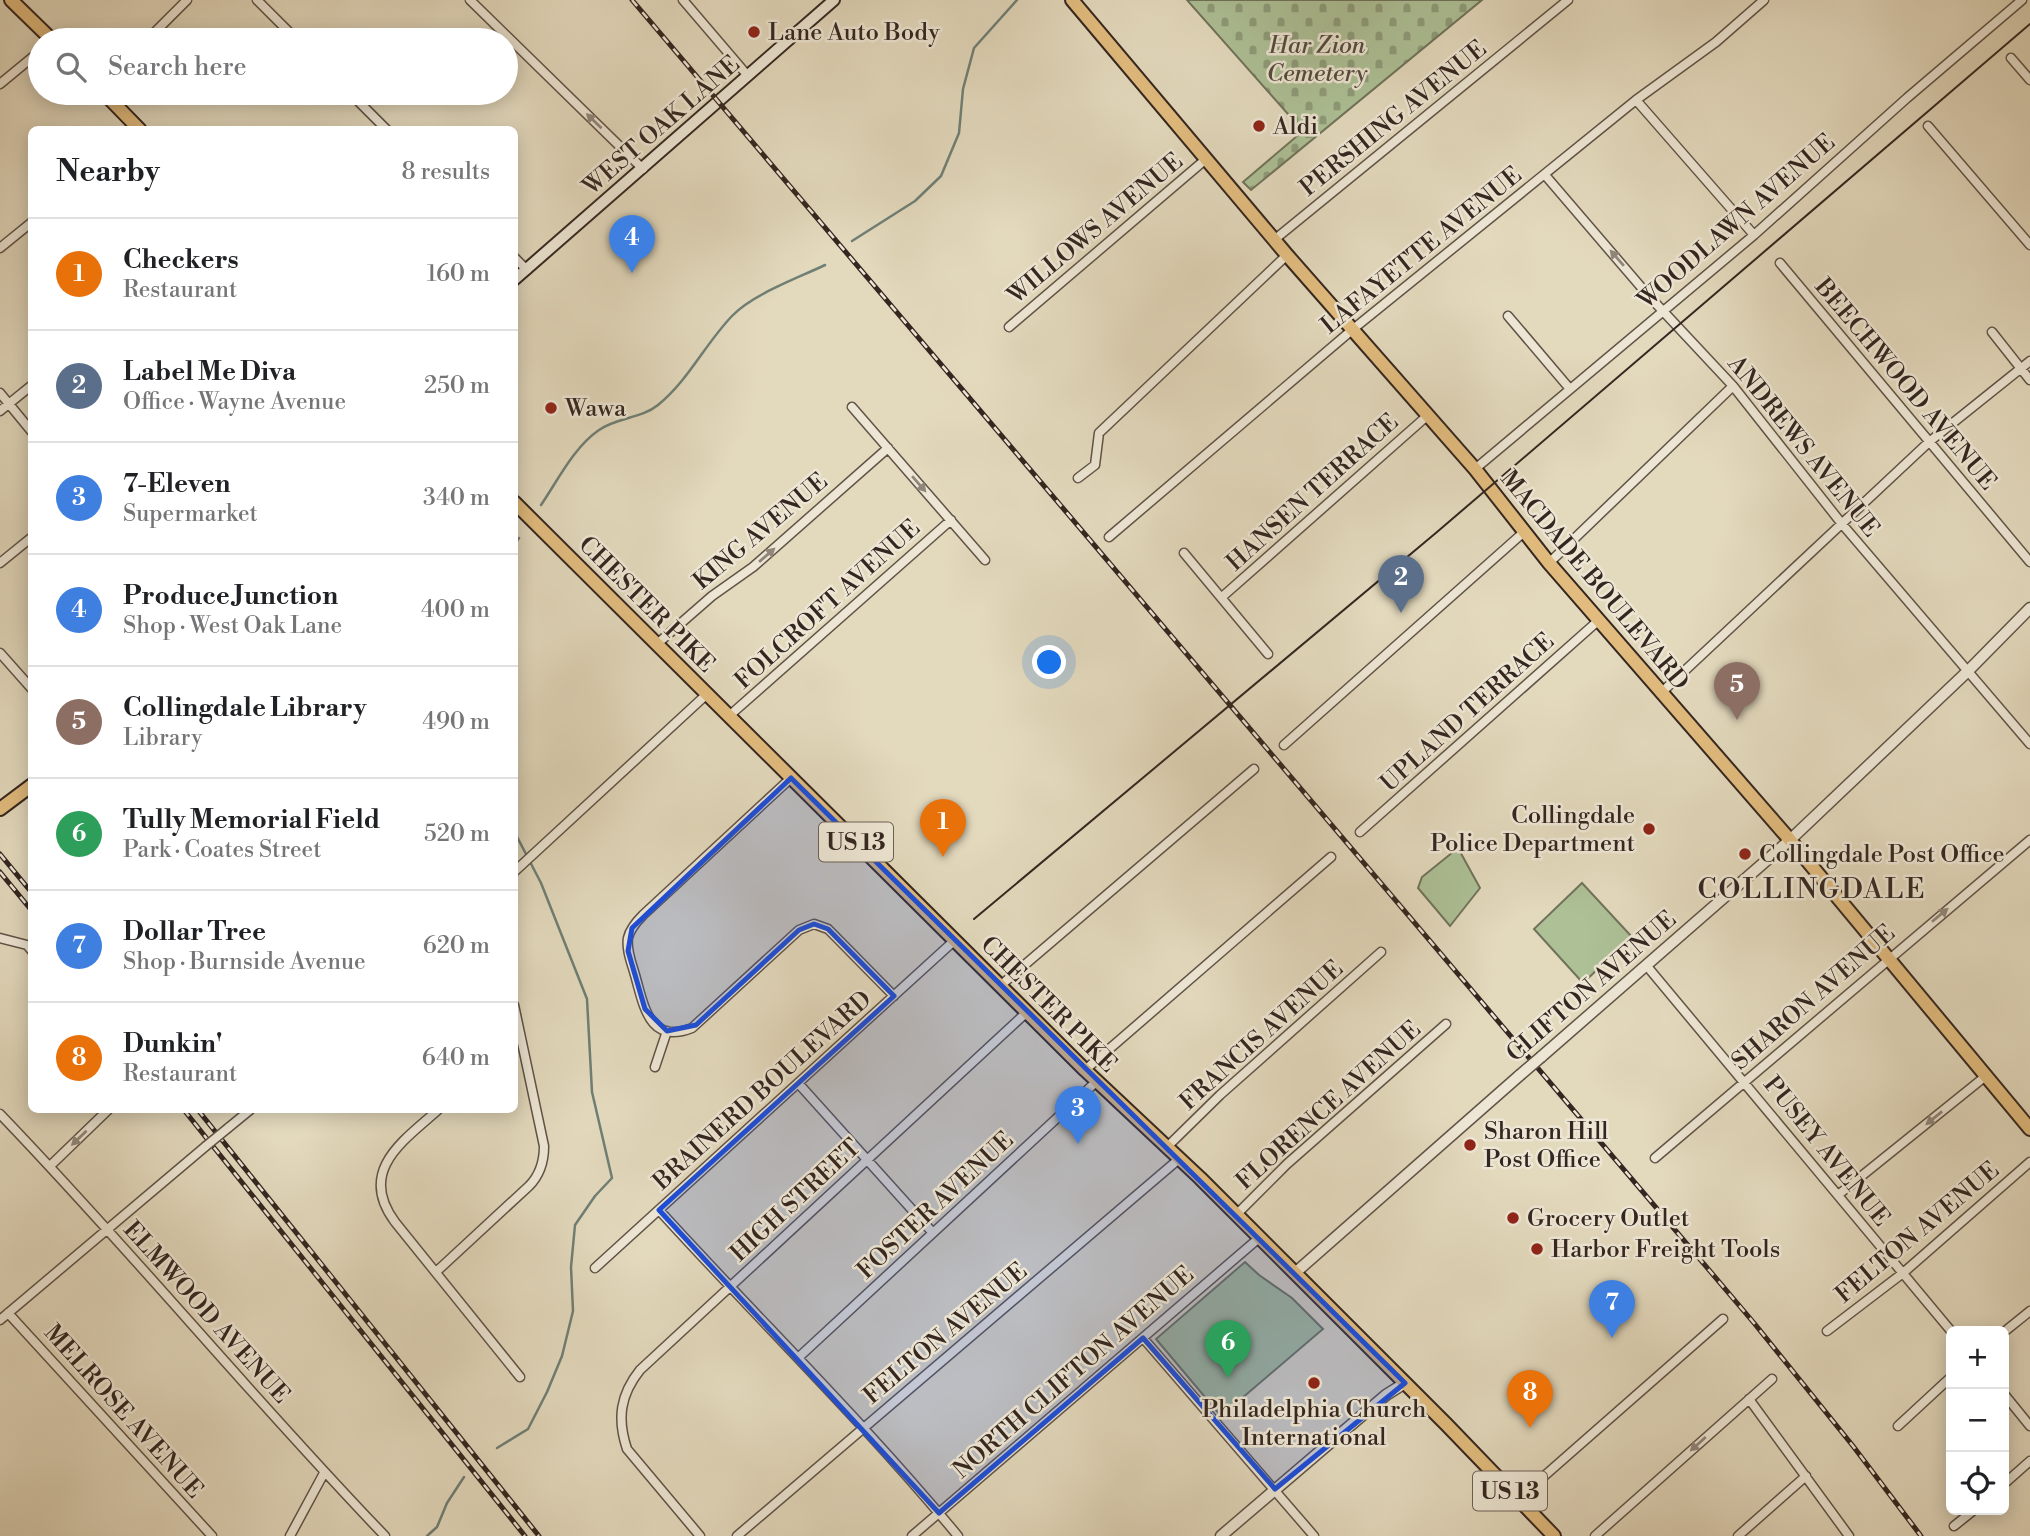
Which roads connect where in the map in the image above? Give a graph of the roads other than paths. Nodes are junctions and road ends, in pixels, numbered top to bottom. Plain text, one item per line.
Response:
1 (11, 0) edge
2 (187, 0) edge
3 (257, 0) edge
4 (470, 0) edge
5 (683, 0) edge
6 (834, 0) edge
7 (1072, 0) edge
8 (1568, 0) edge
9 (1764, 0) edge
10 (2022, 0) edge
11 (40, 28) edge
12 (159, 28) edge
13 (285, 28) edge
14 (499, 28) edge
15 (518, 47) edge
16 (2011, 58) dead end
17 (28, 61) edge
18 (748, 76) junction
19 (2030, 80) edge
20 (0, 85) edge
21 (1636, 100) junction
22 (116, 105) edge
23 (362, 105) edge
24 (136, 126) edge
25 (383, 126) edge
26 (1928, 126) dead end
27 (1206, 159) junction
28 (643, 169) junction
29 (1545, 175) junction
30 (28, 225) edge
31 (1754, 235) junction
32 (1274, 240) junction
33 (2030, 245) edge
34 (0, 248) edge
35 (1287, 255) junction
36 (518, 261) edge
37 (1780, 263) dead end
38 (527, 270) junction
39 (518, 277) edge
40 (1663, 309) junction
41 (1508, 316) dead end
42 (1009, 327) dead end
43 (1352, 330) junction
44 (1992, 332) dead end
45 (2030, 361) edge
46 (2021, 369) junction
47 (2030, 380) edge
48 (1733, 386) junction
49 (28, 388) edge
50 (1570, 389) junction
51 (0, 393) edge
52 (9, 404) junction
53 (852, 408) dead end
54 (0, 411) edge
55 (1427, 416) junction
56 (28, 427) edge
57 (1929, 442) junction
58 (888, 448) junction
59 (1475, 469) junction
60 (1078, 478) dead end
61 (518, 506) edge
62 (951, 520) junction
63 (1842, 524) junction
64 (1524, 531) junction
65 (1109, 537) dead end
66 (28, 540) edge
67 (1184, 553) dead end
68 (985, 560) dead end
69 (2030, 562) edge
70 (1549, 563) junction
71 (0, 564) edge
72 (1222, 597) junction
73 (2030, 608) edge
74 (1600, 620) junction
75 (657, 644) junction
76 (0, 653) edge
77 (1268, 654) dead end
78 (1968, 671) junction
79 (28, 684) edge
80 (1662, 692) junction
81 (707, 694) junction
82 (729, 716) junction
83 (2030, 744) edge
84 (1284, 746) dead end
85 (1254, 769) dead end
86 (791, 778) junction
87 (28, 788) edge
88 (0, 809) edge
89 (1360, 832) dead end
90 (1790, 840) junction
91 (2030, 840) edge
92 (1331, 857) dead end
93 (518, 868) edge
94 (0, 938) edge
95 (955, 940) junction
96 (28, 946) edge
97 (1381, 952) dead end
98 (1888, 958) junction
99 (1646, 965) junction
100 (1000, 986) junction
101 (894, 996) junction
102 (1027, 1012) junction
103 (1446, 1024) dead end
104 (667, 1031) junction
105 (518, 1038) edge
106 (655, 1067) dead end
107 (1086, 1070) junction
108 (1987, 1075) junction
109 (1097, 1081) junction
110 (798, 1083) junction
111 (1746, 1083) junction
112 (105, 1113) edge
113 (246, 1113) edge
114 (435, 1113) edge
115 (0, 1114) edge
116 (2030, 1129) edge
117 (1167, 1147) junction
118 (1179, 1158) junction
119 (1655, 1158) dead end
120 (867, 1159) junction
121 (2030, 1162) edge
122 (50, 1166) junction
123 (1838, 1195) junction
124 (659, 1210) junction
125 (1237, 1215) junction
126 (108, 1229) junction
127 (933, 1233) junction
128 (1259, 1238) junction
129 (595, 1268) dead end
130 (436, 1272) junction
131 (1295, 1273) junction
132 (1903, 1273) junction
133 (729, 1286) junction
134 (2030, 1311) edge
135 (8, 1313) junction
136 (1723, 1319) dead end
137 (0, 1320) edge
138 (1947, 1326) edge
139 (2009, 1328) edge
140 (1827, 1331) dead end
141 (1143, 1338) junction
142 (799, 1357) junction
143 (520, 1377) dead end
144 (1772, 1379) dead end
145 (1946, 1382) edge
146 (1405, 1383) junction
147 (1749, 1399) junction
148 (2009, 1400) edge
149 (1898, 1426) dead end
150 (2030, 1426) edge
151 (863, 1428) junction
152 (2030, 1461) edge
153 (324, 1473) junction
154 (1805, 1476) junction
155 (2009, 1480) edge
156 (1275, 1489) junction
157 (1518, 1499) junction
158 (939, 1513) junction
159 (1968, 1515) edge
160 (1954, 1527) dead end
161 (212, 1536) edge
162 (290, 1536) edge
163 (385, 1536) edge
164 (700, 1536) edge
165 (737, 1536) edge
166 (912, 1536) edge
167 (958, 1536) edge
168 (1221, 1536) edge
169 (1314, 1536) edge
170 (1554, 1536) edge
171 (1595, 1536) edge
172 (1738, 1536) edge
173 (1849, 1536) edge

1 - 11 main road
2 - 12 street
3 - 13 street
14 -> 4 street
5 - 18 street
6 - 18 main road, WEST OAK LANE
7 - 27 main road
8 - 32 street, PERSHING AVENUE
9 - 21 street, LAFAYETTE AVENUE
10 - 31 street, WOODLAWN AVENUE
28 -> 15 street
16 - 19 street
17 - 20 street
18 - 28 main road, WEST OAK LANE
21 - 29 street, LAFAYETTE AVENUE
21 - 31 street
22 - 24 main road
23 - 25 street
26 - 33 street
27 - 32 main road, MACDADE BOULEVARD
27 - 42 street, WILLOWS AVENUE
28 - 38 main road, WEST OAK LANE
40 -> 29 street, ANDREWS AVENUE
29 - 43 street, LAFAYETTE AVENUE
30 - 34 street
31 - 40 street, WOODLAWN AVENUE
32 - 35 main road, MACDADE BOULEVARD
35 - 43 main road, MACDADE BOULEVARD
35 - 60 street
36 - 38 street
37 - 57 street, BEECHWOOD AVENUE
38 - 39 main road, WEST OAK LANE
40 - 48 street, ANDREWS AVENUE
40 - 50 street, WOODLAWN AVENUE
41 - 50 street
43 - 55 main road, MACDADE BOULEVARD
43 - 65 street, LAFAYETTE AVENUE
44 - 46 street
45 - 46 street
46 - 47 street
46 - 57 street
48 - 63 street, ANDREWS AVENUE
48 - 70 street
49 - 52 street
50 - 59 street, WOODLAWN AVENUE
51 - 52 street
52 - 54 street
52 - 56 street
53 - 58 street
55 - 59 main road, MACDADE BOULEVARD
55 - 72 street, HANSEN TERRACE
57 - 63 street
57 - 69 street, BEECHWOOD AVENUE
58 -> 62 street
75 -> 58 street, KING AVENUE
59 - 64 main road, MACDADE BOULEVARD
61 - 75 main road, CHESTER PIKE / US 13
62 - 68 street
62 - 82 street, FOLCROFT AVENUE
63 - 78 street, ANDREWS AVENUE
63 - 80 street
64 - 70 main road, MACDADE BOULEVARD
64 - 84 street
66 - 71 street
67 - 72 street
70 - 74 main road, MACDADE BOULEVARD
72 - 77 street
73 - 78 street, CLIFTON AVENUE
74 - 80 main road, MACDADE BOULEVARD
74 - 89 street, UPLAND TERRACE
75 - 81 main road, CHESTER PIKE / US 13
76 - 79 street
78 - 83 street, ANDREWS AVENUE
78 - 90 street, CLIFTON AVENUE
80 - 90 main road, MACDADE BOULEVARD
81 - 82 main road, CHESTER PIKE / US 13
81 - 93 street, FOLCROFT AVENUE
82 - 86 main road, CHESTER PIKE / US 13
85 - 100 street
86 - 95 main road, CHESTER PIKE / US 13
86 - 104 street
87 - 88 main road
90 - 98 main road, MACDADE BOULEVARD
90 - 99 street, CLIFTON AVENUE
98 -> 91 street, SHARON AVENUE
92 - 107 street
94 - 96 street
95 - 100 main road, CHESTER PIKE / US 13
95 - 101 street, BRAINERD BOULEVARD
97 - 117 street, FRANCIS AVENUE
98 - 108 main road, MACDADE BOULEVARD
98 - 111 street, SHARON AVENUE
99 - 111 street, PUSEY AVENUE
99 - 131 street, CLIFTON AVENUE, bridge
100 - 102 main road, CHESTER PIKE / US 13
101 - 104 street
101 - 110 street, BRAINERD BOULEVARD
102 - 107 main road, CHESTER PIKE / US 13
102 - 120 street, HIGH STREET
103 - 125 street, FLORENCE AVENUE
104 - 106 street
105 - 130 street
107 - 109 main road, CHESTER PIKE / US 13
108 - 116 main road, MACDADE BOULEVARD
108 -> 123 street
109 - 117 main road, CHESTER PIKE / US 13
109 - 127 street, FOSTER AVENUE
110 - 120 street
110 - 124 street, BRAINERD BOULEVARD
111 - 119 street, SHARON AVENUE
111 - 123 street, PUSEY AVENUE
112 -> 122 street
113 - 126 street, bridge
114 - 130 street
115 - 122 street, ELMWOOD AVENUE
117 - 118 main road, CHESTER PIKE / US 13
118 - 125 main road, CHESTER PIKE / US 13
118 - 151 street, FELTON AVENUE
120 - 127 street
120 - 133 street, HIGH STREET
121 - 132 street, FELTON AVENUE
122 - 126 street, ELMWOOD AVENUE
123 - 132 street, PUSEY AVENUE
124 - 129 street, BRAINERD BOULEVARD
124 - 133 street
125 - 128 main road, CHESTER PIKE / US 13
126 - 135 street
126 - 153 street, ELMWOOD AVENUE
127 - 142 street, FOSTER AVENUE
128 - 131 main road, CHESTER PIKE / US 13
128 - 141 street, NORTH CLIFTON AVENUE
130 - 143 street
131 - 146 main road, CHESTER PIKE / US 13
132 - 138 street, PUSEY AVENUE
132 - 140 street, FELTON AVENUE
133 - 142 street
133 - 164 street, HIGH STREET
134 - 139 street
135 - 137 street
135 - 161 street, MELROSE AVENUE
136 - 157 street
141 - 156 street
141 - 158 street, NORTH CLIFTON AVENUE
142 - 151 street
144 - 147 street
145 - 149 street
146 - 156 street
146 - 157 main road, CHESTER PIKE / US 13
147 - 154 street
147 -> 171 street
148 - 150 street
151 - 158 street
151 - 165 street, FELTON AVENUE
152 - 155 street
153 - 162 street
153 - 163 street, ELMWOOD AVENUE
154 - 172 street
154 - 173 street
156 - 168 street
156 - 169 street
157 - 170 main road, CHESTER PIKE / US 13
158 - 166 street, NORTH CLIFTON AVENUE
158 - 167 street
159 - 160 street

